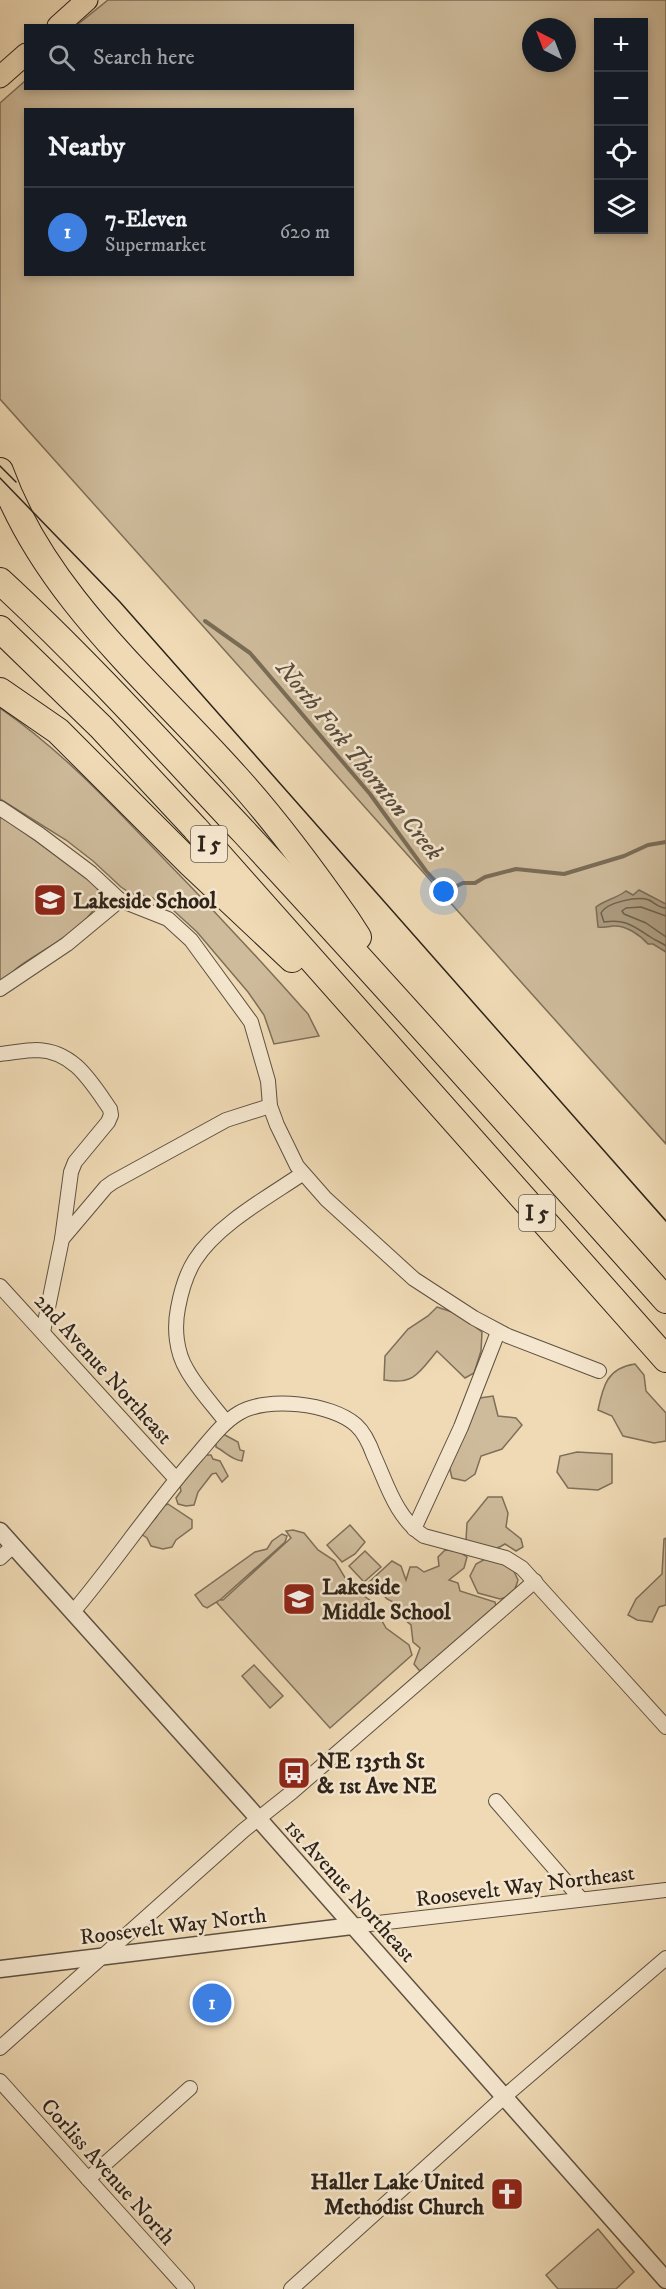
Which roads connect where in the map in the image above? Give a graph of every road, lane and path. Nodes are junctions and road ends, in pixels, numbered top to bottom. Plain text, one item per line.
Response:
1 (87, 0) edge
2 (60, 24) edge
3 (24, 56) edge
4 (0, 77) edge
5 (0, 471) edge
6 (0, 581) edge
7 (0, 629) edge
8 (0, 691) edge
9 (0, 808) edge
10 (120, 900) junction
11 (386, 985) junction
12 (0, 989) edge
13 (0, 1054) edge
14 (408, 1067) junction
15 (270, 1106) junction
16 (302, 1174) junction
17 (62, 1239) junction
18 (0, 1286) edge
19 (666, 1300) edge
20 (43, 1332) junction
21 (498, 1332) junction
22 (666, 1359) edge
23 (599, 1371) dead end
24 (226, 1422) junction
25 (176, 1479) junction
26 (414, 1529) junction
27 (0, 1531) edge
28 (13, 1546) junction
29 (0, 1558) edge
30 (535, 1581) junction
31 (73, 1612) junction
32 (666, 1727) edge
33 (496, 1801) dead end
34 (258, 1819) junction
35 (666, 1890) edge
36 (581, 1899) junction
37 (352, 1926) junction
38 (102, 1955) junction
39 (666, 1958) edge
40 (0, 1969) edge
41 (0, 2048) edge
42 (0, 2081) edge
43 (190, 2088) dead end
44 (504, 2097) junction
45 (88, 2179) junction
46 (666, 2280) edge
47 (187, 2289) edge
48 (291, 2289) edge

1 - 2 main road
3 - 4 main road
5 - 11 highway
6 - 11 highway, I 5
7 - 14 highway, I 5
8 - 14 highway
9 - 10 street
10 - 12 street
10 - 15 street
11 - 19 highway, I 5
13 - 17 street
14 - 22 highway, I 5
15 - 16 street
15 - 17 street
16 - 21 street
16 - 24 street
17 - 20 street
18 - 20 street, 2nd Avenue Northeast
20 - 25 street, 2nd Avenue Northeast
21 - 23 street
21 - 26 street
24 - 25 street
24 - 26 street
25 - 31 street
26 - 30 street
27 - 28 street, 1st Avenue Northeast
28 - 29 street
28 - 31 street, 1st Avenue Northeast
30 - 32 street
30 - 34 street
31 - 34 street, 1st Avenue Northeast
33 - 36 street
34 - 37 street, 1st Avenue Northeast
34 - 38 street
35 - 36 street, Roosevelt Way Northeast
36 - 37 street, Roosevelt Way Northeast
37 - 38 street, Roosevelt Way North
37 - 44 street, 1st Avenue Northeast
38 - 40 street, Roosevelt Way North
38 - 41 street
39 - 44 street
42 - 45 street, Corliss Avenue North
43 - 45 street
44 - 46 street, 1st Avenue Northeast
44 - 48 street
45 - 47 street, Corliss Avenue North

